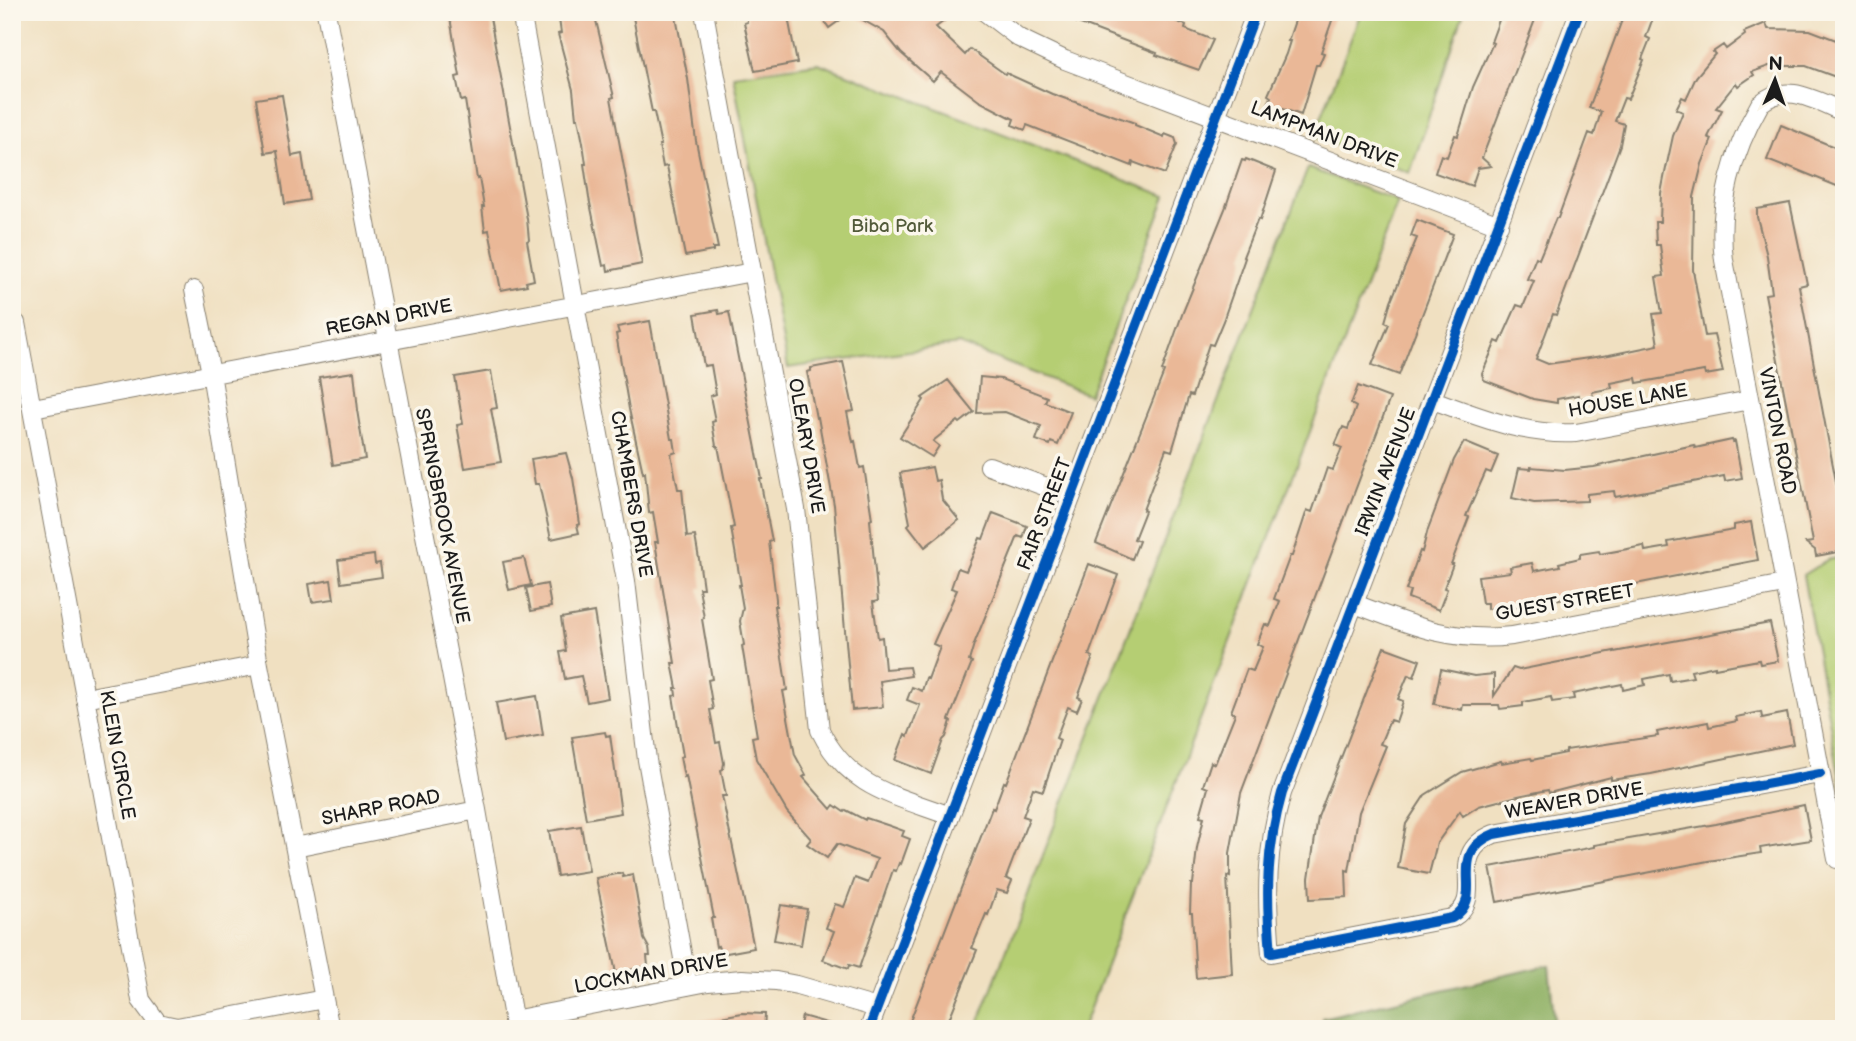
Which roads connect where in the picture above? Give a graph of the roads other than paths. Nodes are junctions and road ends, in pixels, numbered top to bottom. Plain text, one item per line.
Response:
1 (326, 12) edge
2 (520, 12) edge
3 (704, 12) edge
4 (985, 12) edge
5 (1256, 12) edge
6 (1579, 12) edge
7 (1844, 112) edge
8 (1216, 117) junction
9 (1499, 225) junction
10 (752, 272) junction
11 (194, 290) dead end
12 (575, 304) junction
13 (16, 323) dead end
14 (387, 340) junction
15 (211, 373) junction
16 (1433, 400) junction
17 (1751, 400) junction
18 (33, 408) junction
19 (989, 466) dead end
20 (1071, 496) junction
21 (1784, 584) junction
22 (1355, 604) junction
23 (259, 665) junction
24 (85, 698) junction
25 (1820, 774) junction
26 (477, 810) junction
27 (950, 816) junction
28 (295, 847) junction
29 (1837, 859) dead end
30 (1271, 953) joint
31 (688, 986) junction
32 (324, 999) junction
33 (877, 1008) junction
34 (514, 1025) edge
35 (330, 1029) edge
36 (869, 1029) edge

1 - 14 street, SPRINGBROOK AVENUE
2 - 12 street, CHAMBERS DRIVE
3 - 10 street, OLEARY DRIVE
4 - 8 street, LAMPMAN DRIVE
5 - 8 street, FAIR STREET
6 - 9 street, IRWIN AVENUE
7 - 17 street, VINTON ROAD
8 - 9 street, LAMPMAN DRIVE
8 - 20 street, FAIR STREET
9 - 16 street, IRWIN AVENUE
10 - 12 street, REGAN DRIVE
10 - 27 street, OLEARY DRIVE
11 - 15 street
12 - 14 street, REGAN DRIVE
12 - 31 street, CHAMBERS DRIVE
13 - 18 street, KLEIN CIRCLE
14 - 15 street, REGAN DRIVE
14 - 26 street, SPRINGBROOK AVENUE
15 - 18 street, REGAN DRIVE
15 - 23 street
16 - 17 street, HOUSE LANE
16 - 22 street, IRWIN AVENUE
17 - 21 street, VINTON ROAD
18 - 24 street, KLEIN CIRCLE
19 - 20 street
20 - 27 street, FAIR STREET
21 - 22 street, GUEST STREET
21 - 25 street, VINTON ROAD
22 - 30 street, IRWIN AVENUE
23 - 24 street
23 - 28 street
24 - 32 street, KLEIN CIRCLE
25 - 29 street, VINTON ROAD
25 - 30 street, WEAVER DRIVE
26 - 28 street, SHARP ROAD
26 - 34 street, SPRINGBROOK AVENUE
27 - 33 street, FAIR STREET
28 - 32 street
31 - 33 street, LOCKMAN DRIVE
31 - 34 street, LOCKMAN DRIVE
32 - 35 street
33 - 36 street, FAIR STREET

